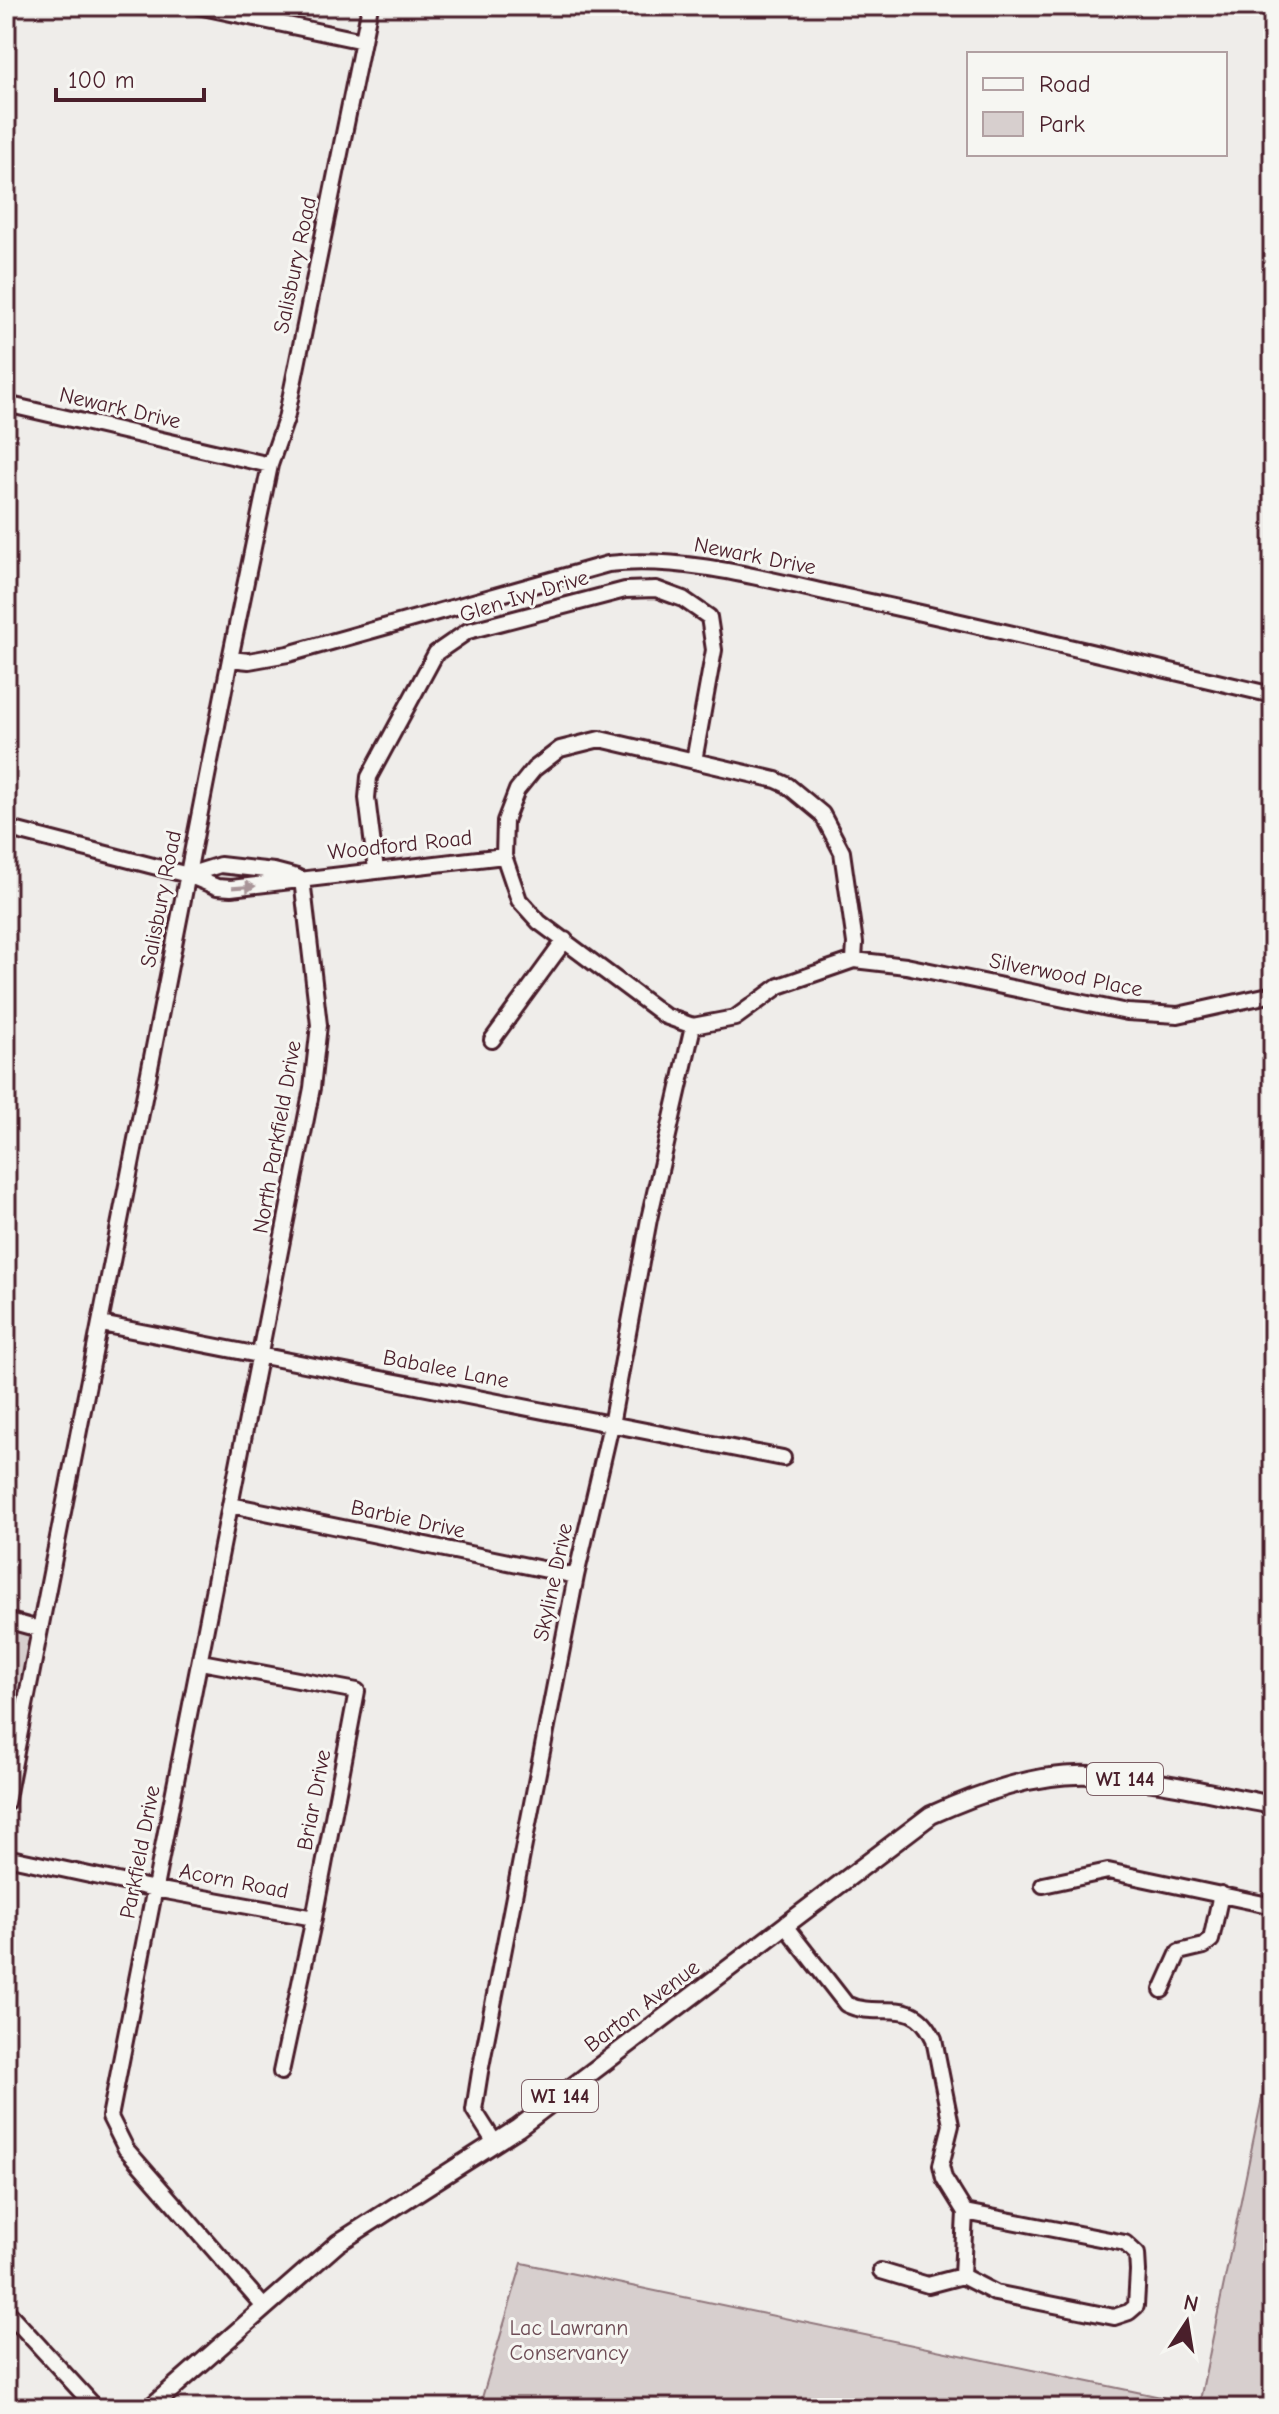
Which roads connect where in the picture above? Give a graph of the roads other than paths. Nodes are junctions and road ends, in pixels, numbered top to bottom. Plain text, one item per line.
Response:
1 (198, 6) edge
2 (370, 6) edge
3 (363, 41) junction
4 (6, 404) edge
5 (270, 465) junction
6 (230, 659) junction
7 (1273, 695) edge
8 (694, 761) junction
9 (6, 828) edge
10 (504, 856) junction
11 (376, 870) junction
12 (188, 875) junction
13 (302, 879) junction
14 (565, 940) junction
15 (854, 960) junction
16 (1269, 995) dead end
17 (693, 1026) junction
18 (492, 1040) dead end
19 (101, 1324) junction
20 (260, 1355) junction
21 (611, 1425) junction
22 (783, 1458) dead end
23 (231, 1505) junction
24 (576, 1576) junction
25 (6, 1620) edge
26 (39, 1629) junction
27 (201, 1662) junction
28 (6, 1803) edge
29 (1273, 1805) edge
30 (6, 1857) edge
31 (1043, 1885) dead end
32 (155, 1889) junction
33 (1221, 1894) junction
34 (1273, 1906) edge
35 (314, 1918) junction
36 (786, 1927) junction
37 (1162, 1990) dead end
38 (281, 2072) dead end
39 (495, 2143) junction
40 (965, 2212) junction
41 (881, 2271) dead end
42 (962, 2276) junction
43 (264, 2307) junction
44 (7, 2311) edge
45 (96, 2408) edge
46 (150, 2408) edge

1 - 3 street
2 - 3 street, Salisbury Road
3 - 5 street, Salisbury Road
4 - 5 street, Newark Drive
5 - 6 street, Salisbury Road
6 - 7 street, Newark Drive
6 - 12 street, Salisbury Road
8 - 10 street
8 - 11 street, Glen Ivy Drive
8 - 15 street
9 - 12 street, Woodford Road
10 - 11 street, Woodford Road
10 - 14 street
11 - 13 street, Woodford Road
12 - 13 street, Woodford Road
12 -> 13 street, Woodford Road
12 - 19 street, Salisbury Road
13 - 20 street, North Parkfield Drive
14 - 17 street
14 - 18 street
15 - 16 street, Silverwood Place
15 - 17 street
17 - 21 street, Skyline Drive
19 - 20 street, Babalee Lane
19 - 26 street, Salisbury Road
20 - 21 street, Babalee Lane
20 - 23 street, Parkfield Drive
21 - 22 street, Babalee Lane
21 - 24 street, Skyline Drive
23 - 24 street, Barbie Drive
23 - 27 street, Parkfield Drive
24 - 39 street, Skyline Drive
25 - 26 street
26 - 28 street, Salisbury Road
27 - 32 street, Parkfield Drive
27 - 35 street, Briar Drive
29 - 36 main road, Barton Avenue / WI 144
30 - 32 street, Acorn Road
31 - 33 street
32 - 35 street, Acorn Road
32 - 43 street, Parkfield Drive
33 - 34 street
33 - 37 street
35 - 38 street, Briar Drive
36 - 39 main road, Barton Avenue / WI 144
36 - 40 street
39 - 43 main road, Barton Avenue / WI 144
40 - 42 street
40 - 42 street
41 - 42 street
43 - 46 main road, Barton Avenue / WI 144
44 - 45 street

